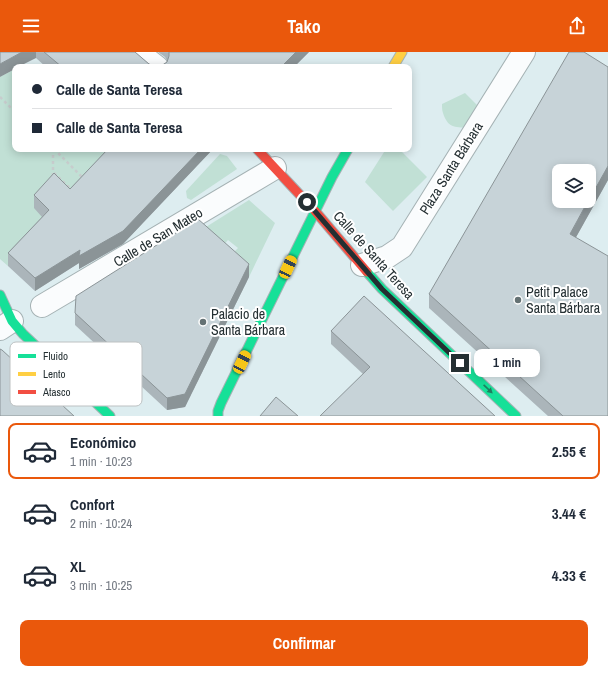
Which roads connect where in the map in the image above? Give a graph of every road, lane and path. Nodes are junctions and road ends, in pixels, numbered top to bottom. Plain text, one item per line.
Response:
1 (138, 52) edge
2 (402, 52) edge
3 (524, 52) edge
4 (153, 64) edge
5 (396, 64) edge
6 (0, 97) edge
7 (12, 109) edge
8 (53, 152) edge
9 (56, 152) edge
10 (260, 152) edge
11 (346, 152) edge
12 (275, 168) junction
13 (53, 172) junction
14 (53, 177) edge
15 (88, 182) edge
16 (77, 194) edge
17 (315, 211) junction
18 (362, 265) junction
19 (0, 295) edge
20 (42, 306) dead end
21 (6, 325) edge
22 (31, 342) edge
23 (99, 406) edge
24 (213, 414) edge
25 (110, 416) edge
26 (516, 416) edge

1 - 4 street
2 - 5 street
3 - 18 street, Plaza Santa Bárbara
6 - 7 path
8 - 13 path
9 - 15 path
10 - 12 street, Calle de Santa Teresa
11 - 17 street
12 - 17 street, Calle de Santa Teresa
12 - 20 street, Calle de San Mateo
13 - 14 path
13 - 16 path
17 - 18 street, Calle de Santa Teresa
17 - 24 street
18 -> 26 street, Calle de Santa Teresa
19 - 21 street
21 - 22 street
23 - 25 street

